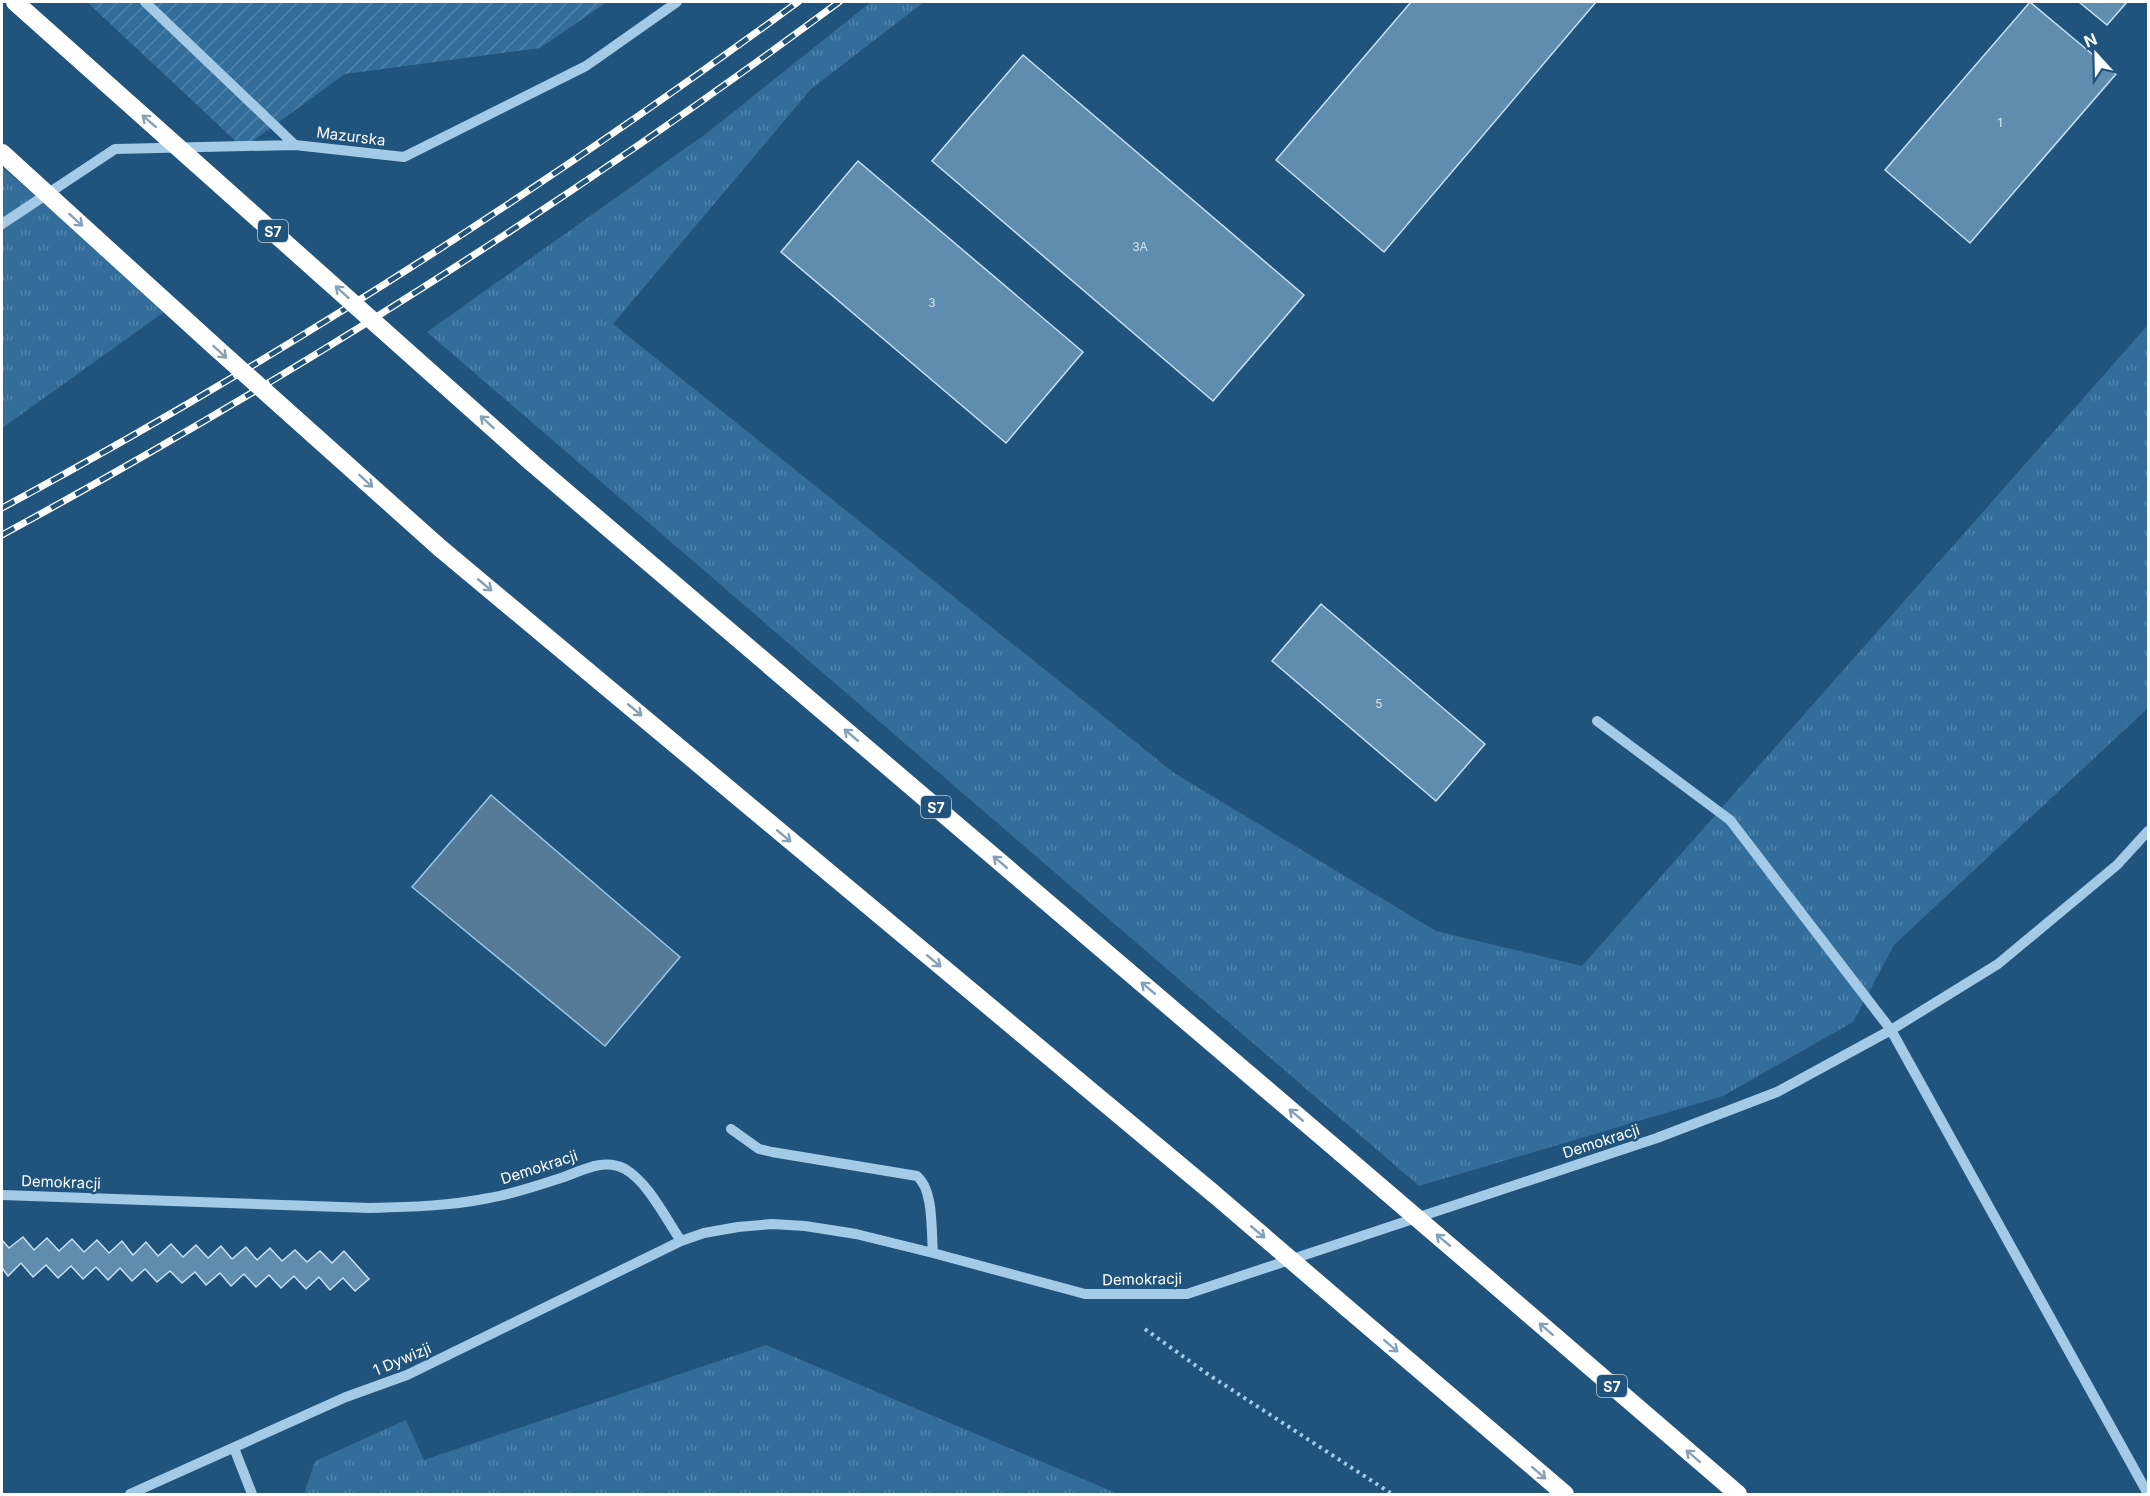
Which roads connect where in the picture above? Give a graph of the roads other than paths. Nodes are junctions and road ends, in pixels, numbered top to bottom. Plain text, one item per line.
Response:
1 (15, 2) edge
2 (145, 2) edge
3 (677, 2) edge
4 (295, 145) junction
5 (2, 153) edge
6 (2, 224) edge
7 (1597, 721) dead end
8 (2148, 831) edge
9 (1891, 1030) junction
10 (730, 1129) dead end
11 (2, 1195) edge
12 (681, 1241) junction
13 (933, 1253) junction
14 (234, 1448) junction
15 (130, 1494) edge
16 (252, 1494) edge
17 (1564, 1494) edge
18 (1738, 1494) edge
19 (2148, 1494) edge

18 -> 1 highway, S7, bridge
2 - 4 street
3 - 4 street, Mazurska
4 - 6 street, Mazurska
5 -> 17 highway, bridge
7 - 9 street
8 - 9 street, Demokracji
9 - 13 street, Demokracji
9 - 19 street
10 - 13 street
11 - 12 street, Demokracji
12 - 13 street, Demokracji
12 - 14 street, 1 Dywizji
14 - 15 street, 1 Dywizji
14 - 16 street

